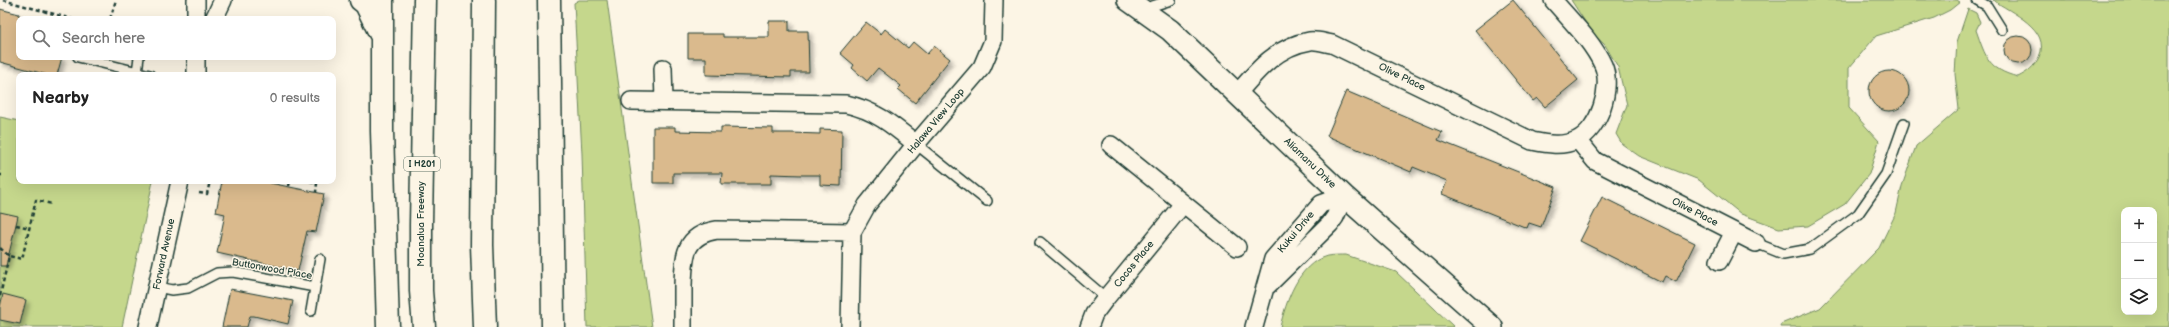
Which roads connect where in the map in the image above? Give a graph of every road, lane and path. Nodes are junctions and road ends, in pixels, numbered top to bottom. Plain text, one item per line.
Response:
1 (3, 0) edge
2 (116, 0) edge
3 (196, 0) edge
4 (223, 0) edge
5 (361, 0) edge
6 (382, 0) edge
7 (425, 0) edge
8 (484, 0) edge
9 (549, 0) edge
10 (994, 0) edge
11 (1171, 0) edge
12 (1554, 0) edge
13 (1977, 0) edge
14 (1136, 5) edge
15 (61, 16) edge
16 (111, 16) edge
17 (196, 16) edge
18 (215, 16) edge
19 (2002, 30) dead end
20 (383, 39) junction
21 (90, 60) edge
22 (139, 60) edge
23 (663, 68) dead end
24 (137, 72) joint
25 (1238, 93) junction
26 (630, 101) dead end
27 (664, 101) junction
28 (1904, 123) dead end
29 (1578, 140) junction
30 (916, 144) junction
31 (1110, 145) dead end
32 (179, 184) edge
33 (209, 184) edge
34 (317, 184) edge
35 (316, 192) dead end
36 (199, 193) dead end
37 (1344, 196) junction
38 (987, 201) dead end
39 (52, 204) dead end
40 (1183, 204) junction
41 (16, 225) dead end
42 (30, 228) junction
43 (852, 232) junction
44 (1734, 232) junction
45 (1040, 242) dead end
46 (1756, 243) joint
47 (1237, 247) dead end
48 (0, 248) edge
49 (9, 256) junction
50 (320, 258) dead end
51 (1719, 261) dead end
52 (2, 282) edge
53 (157, 287) junction
54 (315, 287) junction
55 (0, 296) edge
56 (1106, 298) junction
57 (311, 311) dead end
58 (148, 327) edge
59 (388, 327) edge
60 (424, 327) edge
61 (484, 327) edge
62 (553, 327) edge
63 (683, 327) edge
64 (850, 327) edge
65 (1089, 327) edge
66 (1254, 327) edge
67 (1492, 327) edge

1 - 15 path
2 - 16 path
3 - 17 street
4 - 18 street
5 - 20 highway
6 - 20 highway
7 - 60 highway, Moanalua Freeway / I H201
8 - 61 highway
9 - 62 highway
10 - 30 street, Halawa View Loop
11 - 14 lane
12 - 29 street
13 - 19 lane
14 - 25 street, Aliamanu Drive
20 - 59 highway
21 - 24 lane
22 - 24 lane
23 - 27 street
25 - 29 street, Olive Place
25 - 37 street, Aliamanu Drive
26 - 27 street
27 - 30 street
28 - 46 lane
29 - 44 street, Olive Place
30 - 38 lane
30 - 43 street, Halawa View Loop
31 - 40 street
32 - 53 street, Forward Avenue
33 - 36 path
34 - 35 path
37 - 66 street, Kukui Drive
37 - 67 street, Aliamanu Drive
39 - 42 path
40 - 47 street
40 - 56 street, Cocos Place
41 - 42 path
42 - 49 path
43 - 63 street
43 - 64 street, Halawa View Loop
44 - 46 street, Olive Place
44 - 51 street
45 - 56 lane
48 - 49 path
49 - 52 path
50 - 54 lane, Buttonwood Place
52 - 55 path
53 - 54 lane, Buttonwood Place
53 - 58 street, Forward Avenue
54 - 57 lane, Buttonwood Place
56 - 65 street, Cocos Place

